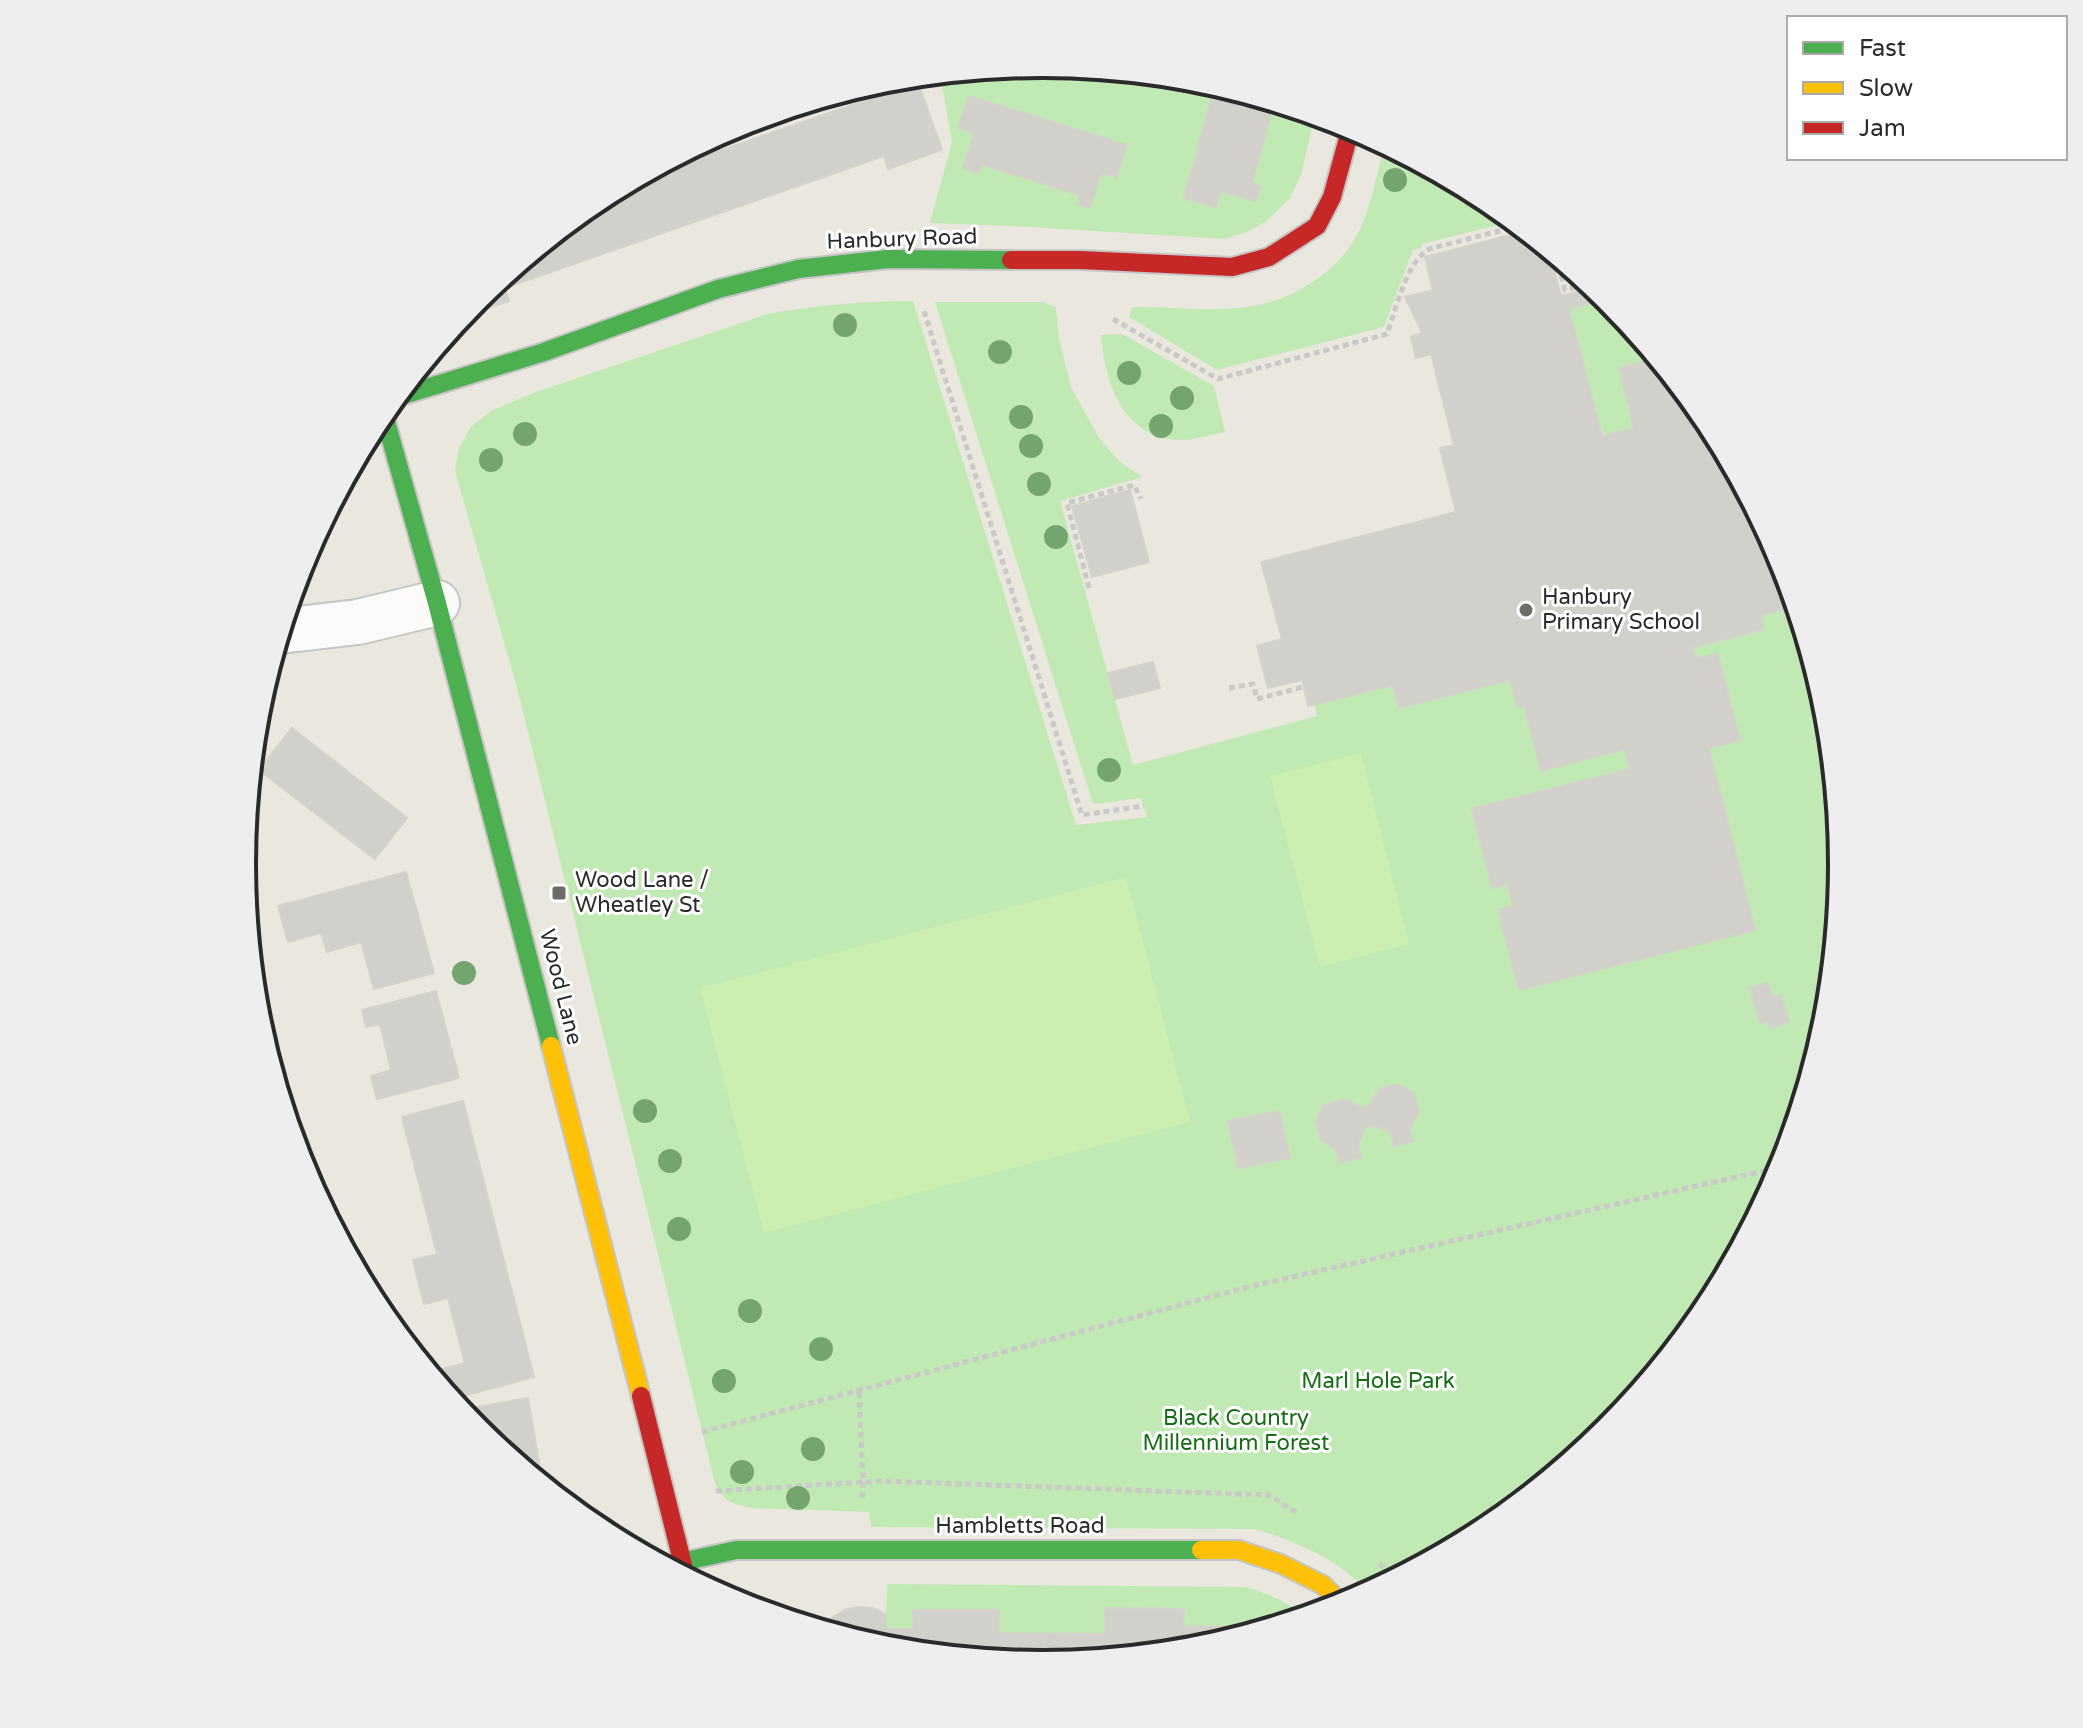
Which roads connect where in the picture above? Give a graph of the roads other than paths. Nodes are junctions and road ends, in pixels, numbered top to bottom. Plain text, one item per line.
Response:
1 (1347, 140) edge
2 (414, 392) edge
3 (388, 428) edge
4 (437, 603) junction
5 (291, 630) edge
6 (682, 1563) edge
7 (691, 1567) edge
8 (1333, 1593) edge

1 - 2 street, Hanbury Road
3 - 4 street, Wood Lane
4 - 5 street
4 - 6 street, Wood Lane
7 - 8 street, Hambletts Road

